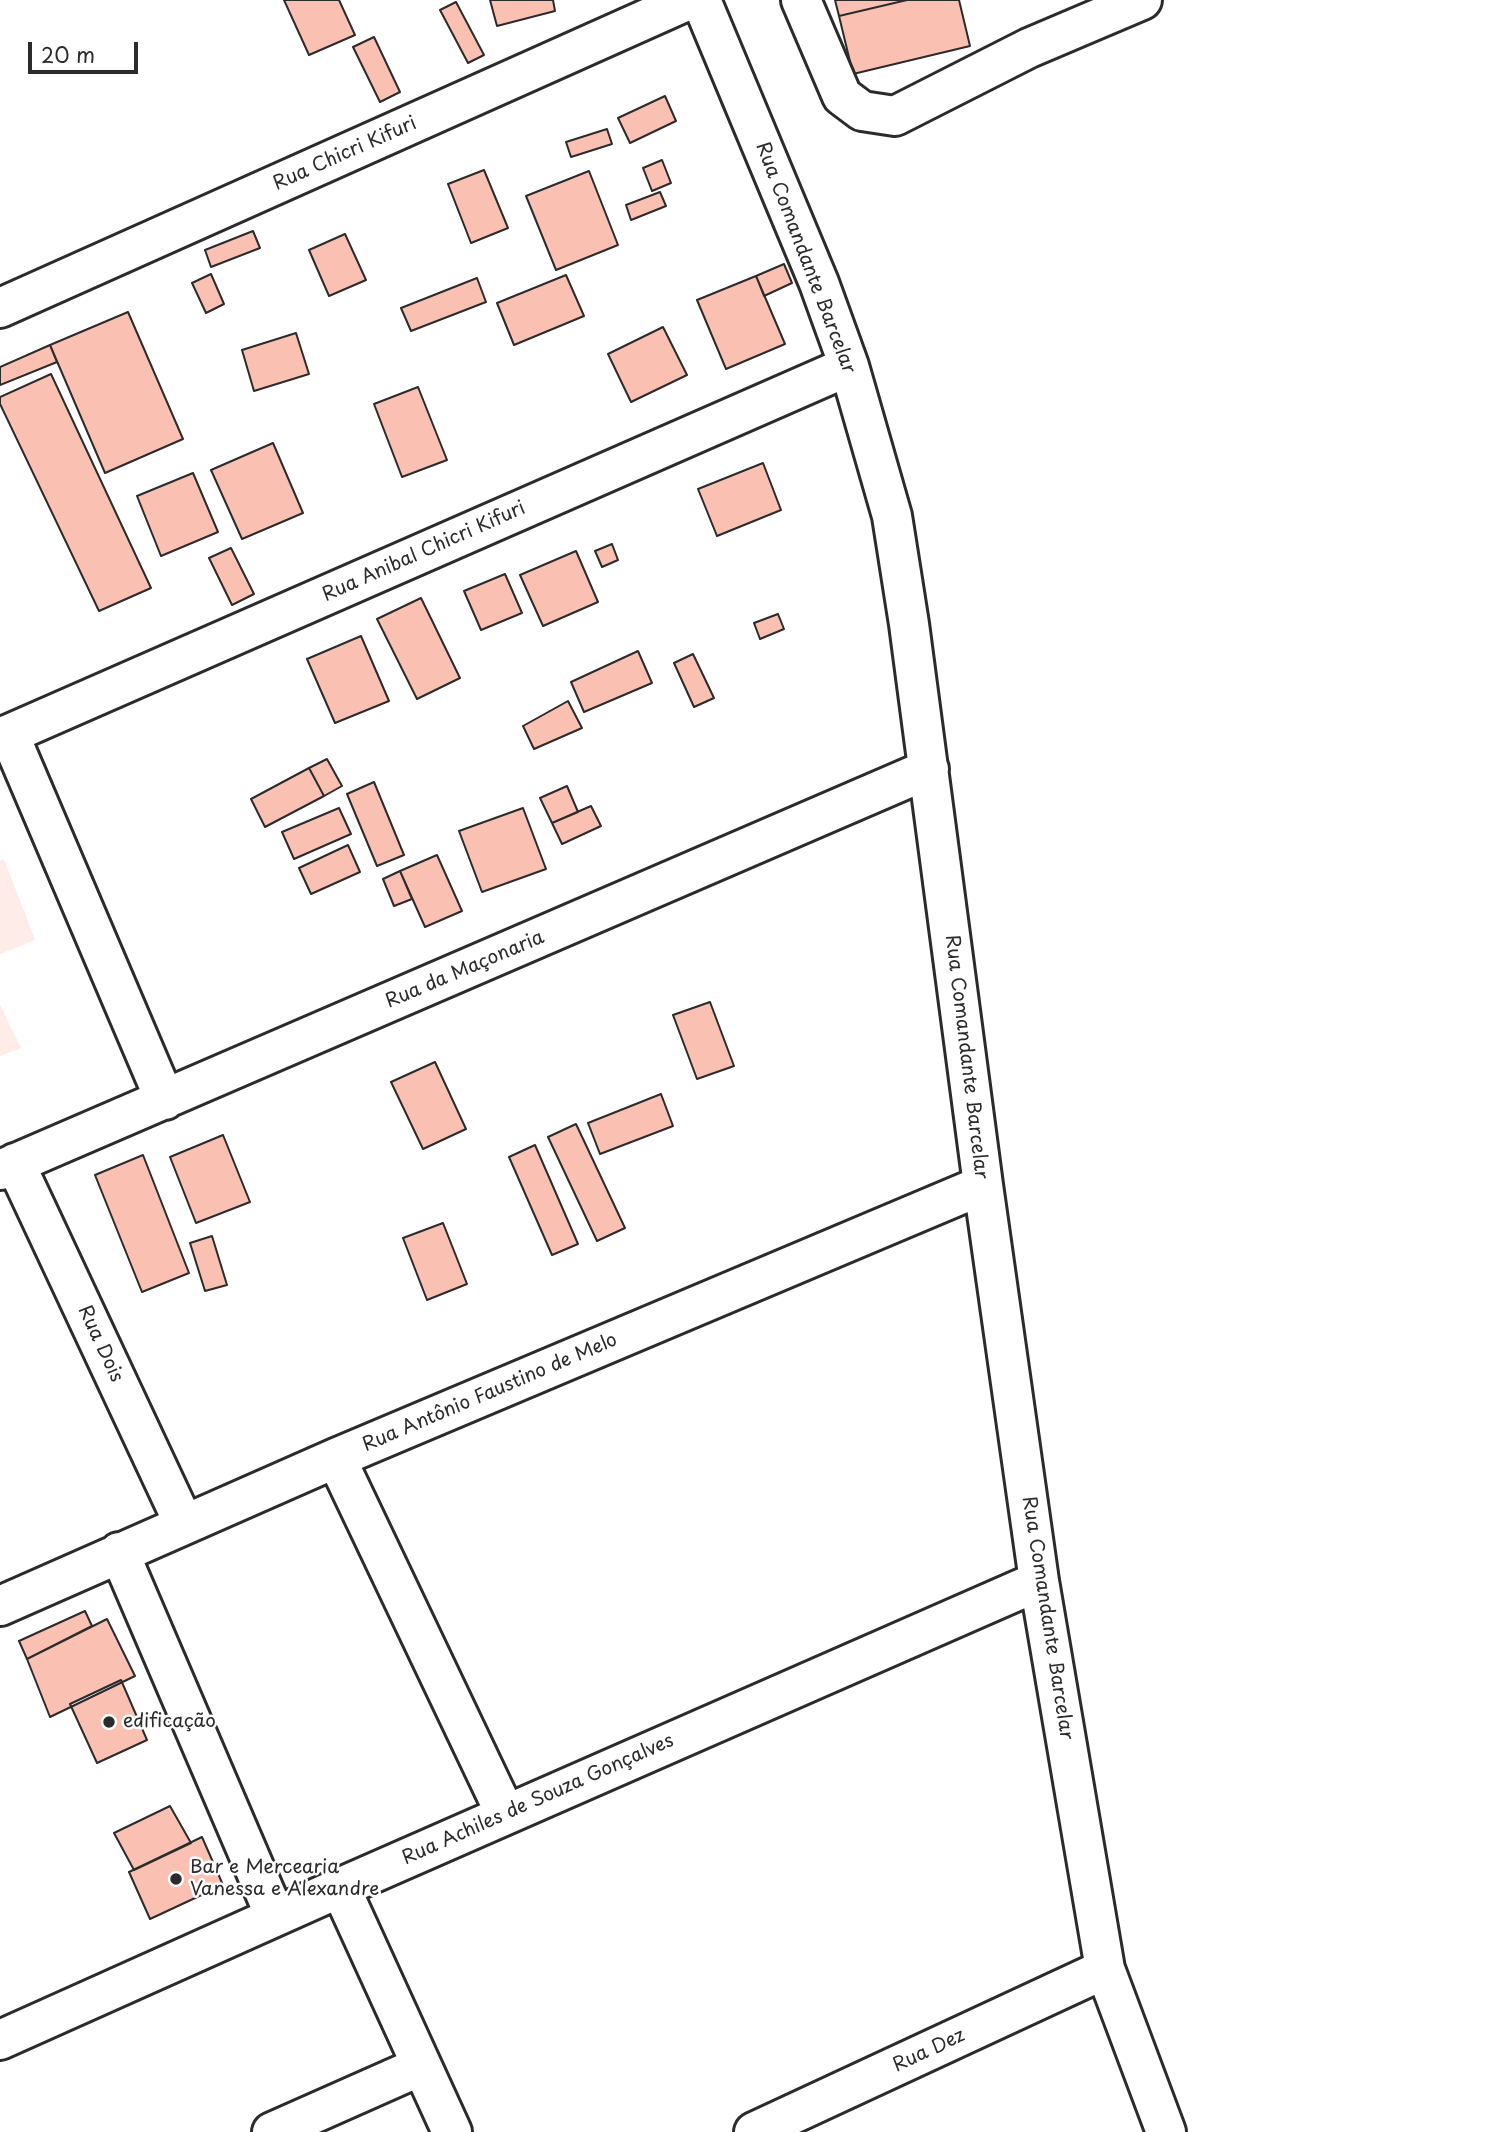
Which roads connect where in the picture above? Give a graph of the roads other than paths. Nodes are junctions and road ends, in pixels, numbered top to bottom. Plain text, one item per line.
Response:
1 (689, 0) edge
2 (701, 0) edge
3 (801, 0) edge
4 (1142, 0) edge
5 (0, 309) edge
6 (849, 366) junction
7 (4, 736) edge
8 (929, 769) junction
9 (165, 1100) junction
10 (7, 1167) edge
11 (983, 1185) junction
12 (336, 1458) junction
13 (184, 1524) junction
14 (119, 1552) junction
15 (1039, 1581) junction
16 (0, 1606) edge
17 (505, 1813) junction
18 (341, 1889) junction
19 (275, 1916) junction
20 (1105, 1969) junction
21 (0, 2040) edge
22 (421, 2066) junction
23 (272, 2132) edge
24 (452, 2132) edge
25 (754, 2132) edge
26 (1166, 2132) edge

1 - 5 street, Rua Chicri Kifuri
2 - 6 street, Rua Comandante Barcelar
3 - 4 street
6 - 7 street, Rua Anibal Chicri Kifuri
6 - 8 street, Rua Comandante Barcelar
7 - 9 street
8 - 9 street, Rua da Maçonaria
8 - 11 street, Rua Comandante Barcelar
9 - 10 street, Rua da Maçonaria
10 - 13 street, Rua Dois
11 - 12 street, Rua Antônio Faustino de Melo
11 - 15 street, Rua Comandante Barcelar
12 - 13 street, Rua Antônio Faustino de Melo
12 - 17 street
13 - 14 street, Rua Antônio Faustino de Melo
14 - 16 street, Rua Antônio Faustino de Melo
14 - 19 street
15 - 17 street, Rua Achiles de Souza Gonçalves
15 - 20 street, Rua Comandante Barcelar
17 - 18 street, Rua Achiles de Souza Gonçalves
18 - 19 street, Rua Achiles de Souza Gonçalves
18 - 22 street
19 - 21 street, Rua Achiles de Souza Gonçalves
20 - 25 street, Rua Dez
20 - 26 street, Rua Comandante Barcelar
22 - 23 street
22 - 24 street

